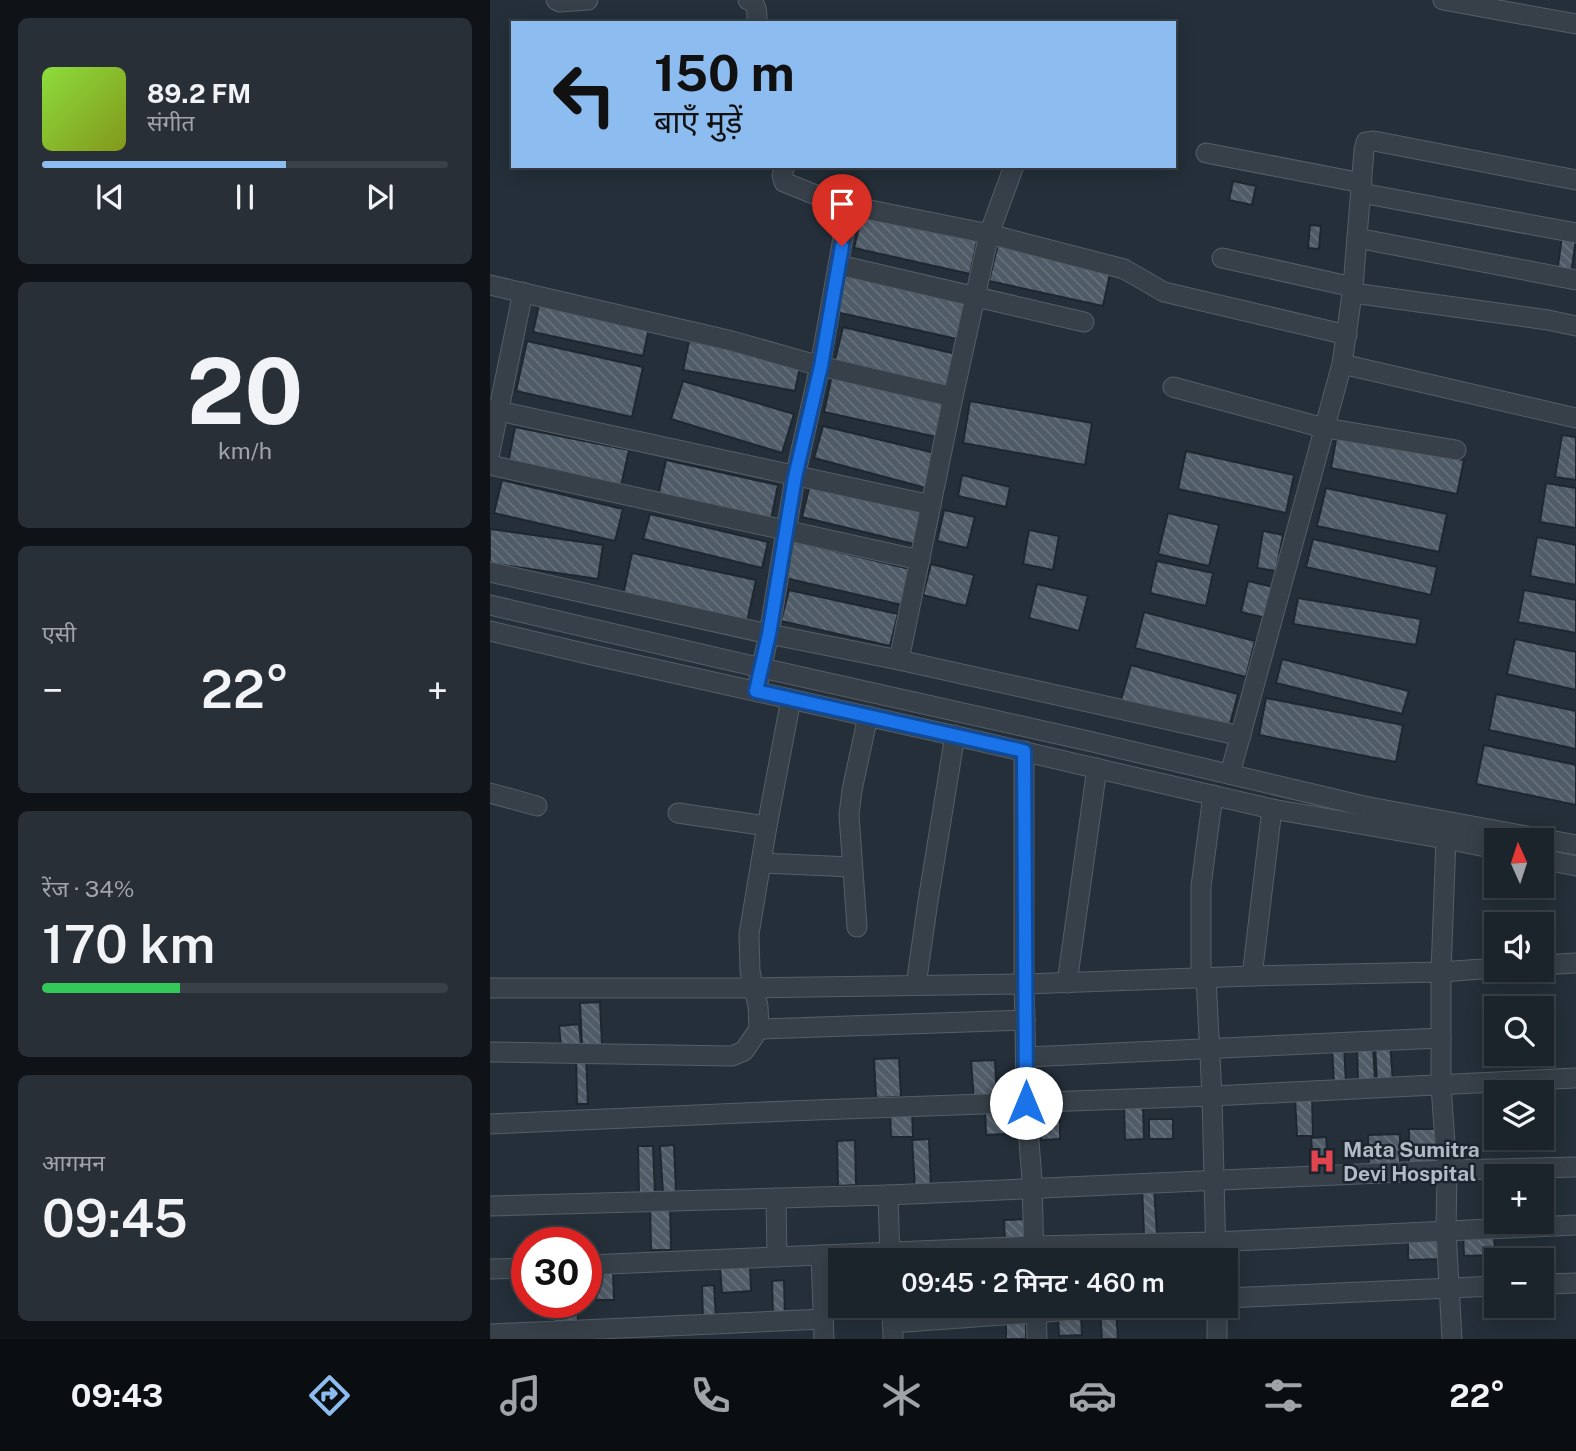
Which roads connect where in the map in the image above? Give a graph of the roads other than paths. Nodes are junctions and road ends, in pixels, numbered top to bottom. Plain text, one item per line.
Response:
1 (556, 0) edge
2 (588, 0) edge
3 (748, 0) edge
4 (1443, 0) edge
5 (757, 21) edge
6 (1576, 24) edge
7 (1206, 153) dead end
8 (784, 168) edge
9 (1013, 168) edge
10 (1576, 180) edge
11 (1362, 188) junction
12 (855, 211) junction
13 (1576, 233) edge
14 (989, 234) junction
15 (1357, 238) junction
16 (1222, 258) dead end
17 (839, 265) junction
18 (1576, 279) edge
19 (490, 285) edge
20 (1353, 290) junction
21 (523, 292) junction
22 (975, 298) junction
23 (1084, 322) dead end
24 (1576, 326) edge
25 (1347, 335) junction
26 (490, 351) edge
27 (510, 355) junction
28 (1342, 364) junction
29 (821, 366) junction
30 (1173, 387) dead end
31 (953, 397) junction
32 (494, 410) edge
33 (1576, 418) edge
34 (1325, 428) junction
35 (1456, 450) dead end
36 (490, 452) edge
37 (490, 465) edge
38 (795, 477) junction
39 (931, 505) junction
40 (785, 531) junction
41 (920, 560) junction
42 (490, 572) edge
43 (490, 605) edge
44 (490, 631) edge
45 (769, 634) junction
46 (899, 660) junction
47 (762, 668) junction
48 (756, 691) junction
49 (791, 699) junction
50 (868, 716) junction
51 (955, 735) junction
52 (1241, 736) junction
53 (1024, 751) junction
54 (1097, 768) junction
55 (1230, 774) junction
56 (490, 793) edge
57 (1213, 795) junction
58 (537, 806) dead end
59 (1272, 808) junction
60 (678, 813) dead end
61 (767, 826) junction
62 (1448, 830) junction
63 (1484, 844) edge
64 (1576, 845) edge
65 (1554, 861) edge
66 (761, 863) junction
67 (1576, 866) edge
68 (852, 867) junction
69 (857, 927) dead end
70 (1576, 963) edge
71 (1554, 964) edge
72 (1484, 969) edge
73 (1441, 972) junction
74 (1252, 976) junction
75 (1203, 978) junction
76 (1067, 983) junction
77 (1024, 984) junction
78 (916, 985) junction
79 (490, 988) edge
80 (753, 988) junction
81 (1025, 1020) junction
82 (759, 1029) junction
83 (1441, 1038) junction
84 (1209, 1048) junction
85 (490, 1052) edge
86 (1026, 1057) junction
87 (1576, 1078) edge
88 (1441, 1086) junction
89 (1212, 1096) junction
90 (1026, 1103) junction
91 (490, 1124) edge
92 (1576, 1167) edge
93 (1447, 1170) junction
94 (1214, 1181) junction
95 (1032, 1189) junction
96 (888, 1195) junction
97 (776, 1198) junction
98 (490, 1206) edge
99 (1576, 1225) edge
100 (1446, 1231) junction
101 (890, 1248) edge
102 (1033, 1248) edge
103 (1215, 1248) edge
104 (1238, 1249) edge
105 (821, 1255) junction
106 (828, 1255) edge
107 (778, 1257) junction
108 (602, 1264) edge
109 (511, 1268) edge
110 (490, 1269) edge
111 (1576, 1283) edge
112 (1554, 1284) edge
113 (1484, 1286) edge
114 (1448, 1288) junction
115 (1238, 1297) edge
116 (936, 1318) edge
117 (1036, 1318) edge
118 (1217, 1318) edge
119 (892, 1322) edge
120 (824, 1329) edge
121 (490, 1334) edge
122 (1037, 1339) edge
123 (1217, 1339) edge
124 (1452, 1339) edge

1 - 2 street
3 - 5 street
4 - 6 street
7 - 11 street
8 - 12 street
9 - 14 street
10 - 11 street
11 - 13 street
11 - 15 street
12 - 14 street
12 - 17 street
14 - 22 street
14 - 25 street
15 - 18 street
15 - 20 street
16 - 20 street
17 - 22 street
17 - 29 street
19 - 21 street
20 - 24 street
20 - 25 street
21 - 27 street
21 - 29 street
22 - 23 street
22 - 31 street
25 - 28 street
26 - 27 street
27 - 32 street
28 - 33 street
28 - 34 street
29 - 31 street
29 - 38 street
30 - 34 street
31 - 39 street
32 - 36 street
32 - 38 street
34 - 35 street
34 - 52 street
37 - 40 street
38 - 39 street
38 - 40 street
39 - 41 street
40 - 41 street
40 - 45 street
41 - 46 street
42 - 45 street
43 - 47 street
44 - 48 street
45 - 46 street
45 - 47 street
46 - 52 street
47 - 48 street
47 - 55 street
48 - 49 street
49 - 50 street
49 - 61 street
50 - 51 street
50 - 68 street
51 - 53 street
51 - 78 street
52 - 55 street
53 - 54 street
53 - 77 street
54 - 57 street
54 - 76 street
55 - 62 street
56 - 58 street
57 - 59 street
57 - 75 street
59 - 62 street
59 - 74 street
60 - 61 street
61 - 66 street
62 - 63 street
62 - 64 street
62 - 73 street
65 - 67 street
66 - 68 street
66 - 80 street
68 - 69 street
70 - 71 street
72 - 73 street
73 - 74 street
73 - 83 street
74 - 75 street
75 - 76 street
75 - 84 street
76 - 77 street
77 - 78 street
77 - 81 street
78 - 80 street
79 - 80 street
80 - 82 street
81 - 82 street
81 - 86 street
82 - 85 street
83 - 84 street
83 - 88 street
84 - 86 street
84 - 89 street
86 - 90 street
87 - 88 street
88 - 89 street
88 - 93 street
89 - 90 street
89 - 94 street
90 - 91 street
90 - 95 street
92 - 93 street
93 - 94 street
93 - 100 street
94 - 95 street
94 - 103 street
95 - 96 street
95 - 102 street
96 - 97 street
96 - 101 street
97 - 98 street
97 - 107 street
99 - 100 street
100 - 104 street
100 - 114 street
105 - 106 street
105 - 107 street
105 - 120 street
107 - 108 street
109 - 110 street
111 - 112 street
113 - 114 street
114 - 115 street
114 - 124 street
116 - 119 street
117 - 122 street
118 - 123 street
120 - 121 street

